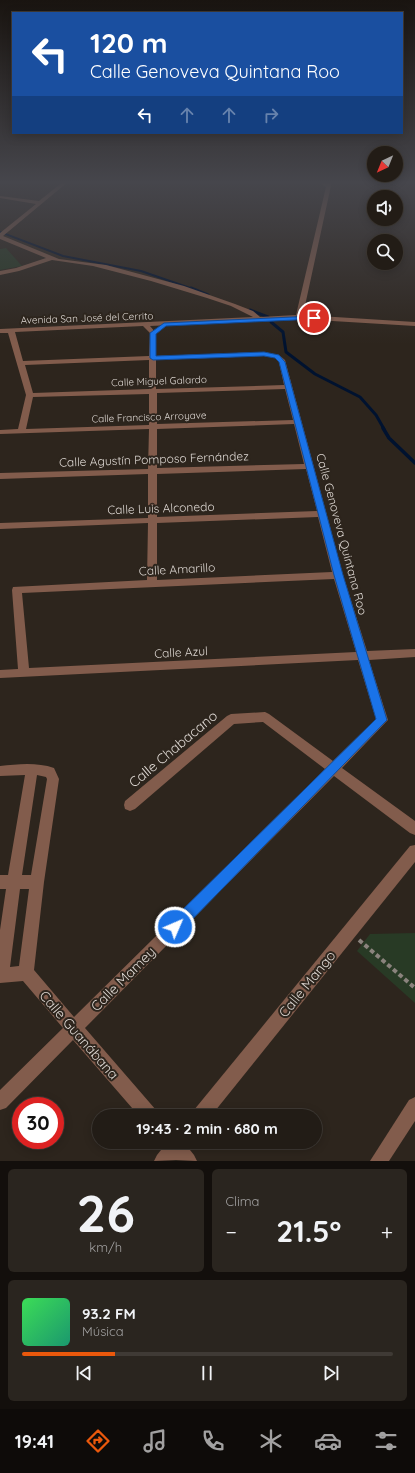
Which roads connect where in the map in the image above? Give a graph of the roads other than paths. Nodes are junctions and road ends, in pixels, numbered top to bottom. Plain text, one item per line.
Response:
1 (2, 235) edge
2 (317, 235) edge
3 (53, 258) junction
4 (0, 273) edge
5 (299, 317) junction
6 (259, 319) junction
7 (164, 324) junction
8 (415, 324) edge
9 (145, 325) junction
10 (0, 331) edge
11 (11, 331) junction
12 (153, 333) junction
13 (153, 358) junction
14 (21, 363) junction
15 (289, 387) junction
16 (153, 391) junction
17 (30, 395) junction
18 (298, 422) junction
19 (153, 427) junction
20 (0, 432) edge
21 (21, 432) junction
22 (310, 466) junction
23 (153, 471) junction
24 (0, 476) edge
25 (322, 514) junction
26 (152, 520) junction
27 (0, 526) edge
28 (338, 575) junction
29 (152, 584) junction
30 (415, 653) edge
31 (363, 656) junction
32 (24, 673) junction
33 (0, 674) edge
34 (382, 720) joint
35 (32, 769) junction
36 (333, 769) junction
37 (0, 771) edge
38 (130, 805) dead end
39 (415, 830) edge
40 (415, 851) edge
41 (7, 882) edge
42 (38, 882) junction
43 (26, 973) junction
44 (0, 976) edge
45 (73, 1028) junction
46 (0, 1102) edge
47 (415, 1106) edge
48 (144, 1109) edge
49 (206, 1109) edge
50 (172, 1149) edge
51 (180, 1149) edge
52 (163, 1161) edge
53 (188, 1161) edge
54 (379, 1161) edge

1 - 3 street
2 - 5 street
3 - 4 street
3 - 6 street
5 - 6 street, Avenida San José del Cerrito
5 - 8 street, Avenida San José del Cerrito
6 - 7 street, Avenida San José del Cerrito
7 - 9 street, Avenida San José del Cerrito
7 - 12 street
9 - 11 street, Avenida San José del Cerrito
9 - 12 street
10 - 11 street, Avenida San José del Cerrito
11 - 14 street
12 - 13 street
13 - 14 street
13 - 15 street, Calle Genoveva Quintana Roo
13 - 16 street
14 - 17 street
15 - 16 street, Calle Miguel Galardo
15 - 18 street, Calle Genoveva Quintana Roo
16 - 17 street, Calle Miguel Galardo
16 - 19 street
17 - 21 street
18 - 19 street, Calle Francisco Arroyave
18 - 22 street, Calle Genoveva Quintana Roo
19 - 21 street, Calle Francisco Arroyave
19 - 23 street
20 - 21 street, Calle Francisco Arroyave
22 - 23 street, Calle Agustín Pomposo Fernández
22 - 25 street, Calle Genoveva Quintana Roo
23 - 24 street, Calle Agustín Pomposo Fernández
23 - 26 street
25 - 26 street, Calle Luis Alconedo
25 - 28 street, Calle Genoveva Quintana Roo
26 - 27 street, Calle Luis Alconedo
26 - 29 street
28 - 29 street, Calle Amarillo
28 - 31 street, Calle Genoveva Quintana Roo
29 - 32 street, Calle Amarillo
30 - 31 street, Calle Azul
31 - 32 street, Calle Azul
31 - 34 street, Calle Genoveva Quintana Roo
32 - 33 street, Calle Azul
34 - 36 street, Calle Mamey
35 - 37 street
35 - 41 street
35 - 42 street
36 - 38 street, Calle Chabacano
36 - 39 street, Calle Chabacano
36 - 45 street, Calle Mamey
40 - 49 street, Calle Mango
41 - 42 street
41 - 44 street
42 - 43 street
43 - 44 street
43 - 45 street, Calle Guanábana
45 - 46 street, Calle Mamey
45 - 48 street, Calle Guanábana
47 - 54 street
50 - 52 street
51 - 53 street

